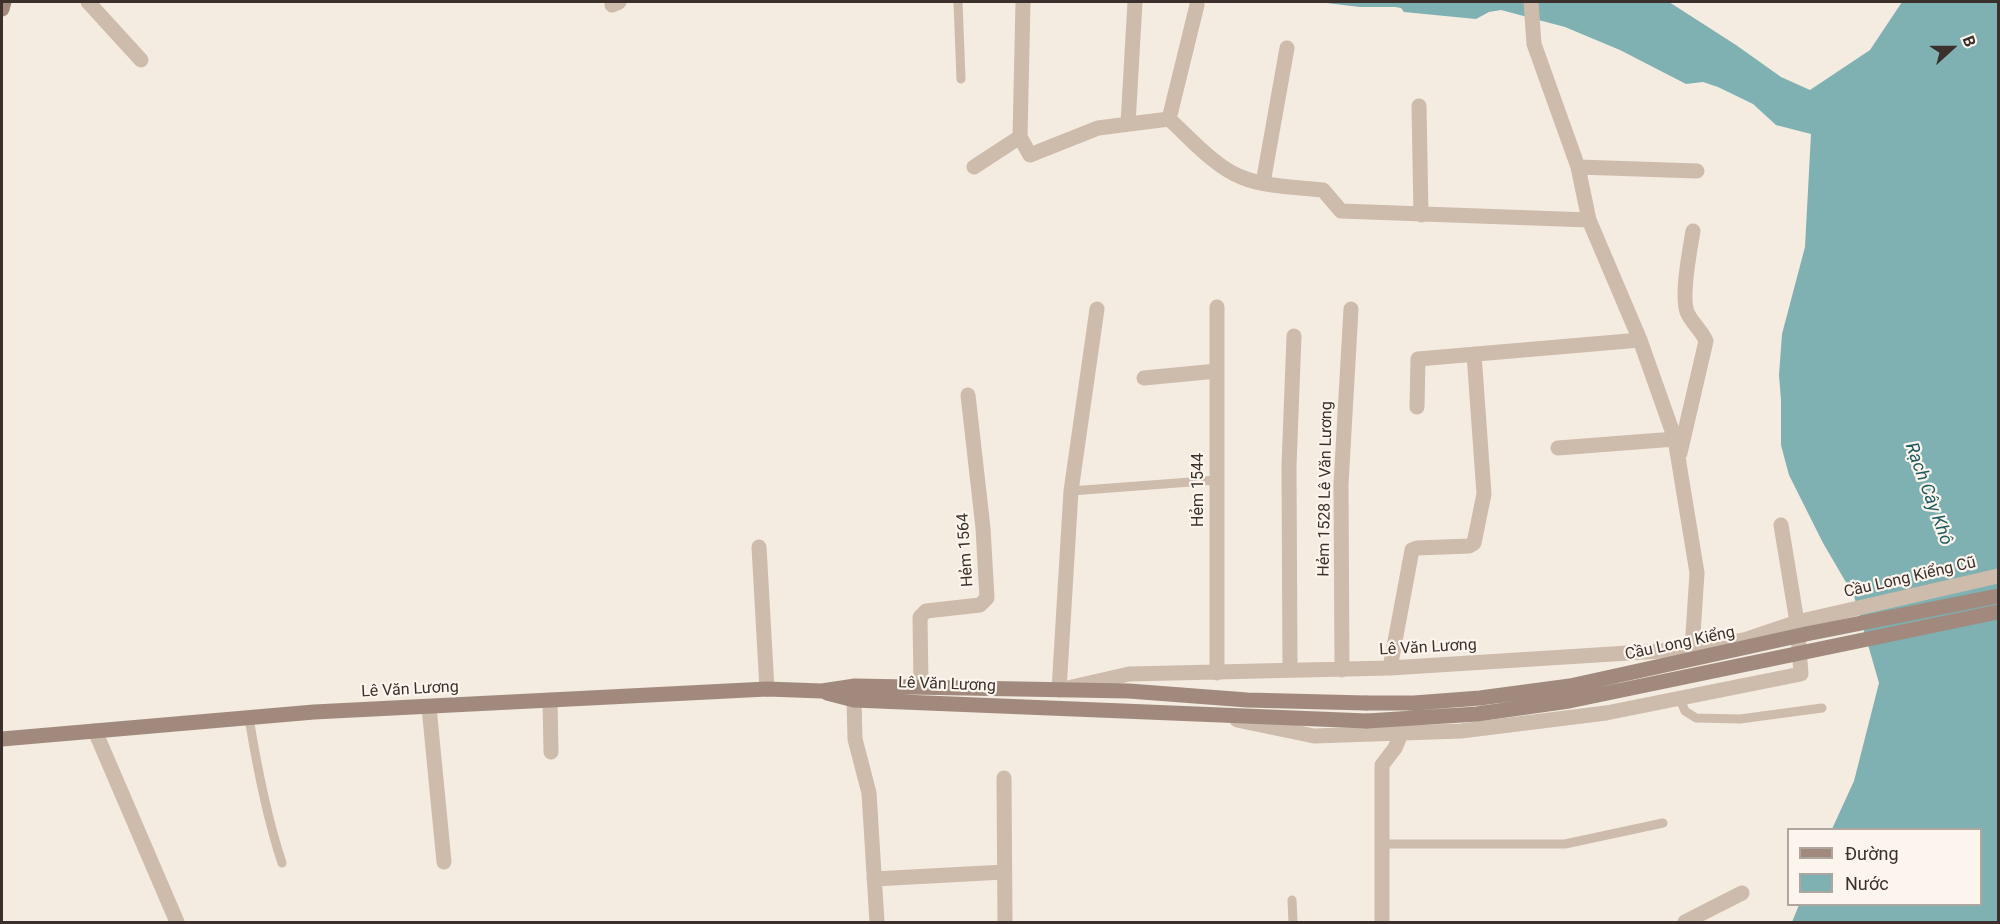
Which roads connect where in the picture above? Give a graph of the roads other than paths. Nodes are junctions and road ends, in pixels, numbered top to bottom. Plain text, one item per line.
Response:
1 (4, 2) edge
2 (88, 2) edge
3 (958, 2) edge
4 (1023, 2) edge
5 (1135, 2) edge
6 (1531, 2) edge
7 (1197, 5) dead end
8 (2, 9) edge
9 (1287, 48) dead end
10 (141, 60) dead end
11 (961, 79) dead end
12 (1419, 106) dead end
13 (1169, 119) junction
14 (1128, 124) junction
15 (1020, 137) junction
16 (974, 166) dead end
17 (1578, 167) junction
18 (1697, 171) dead end
19 (1263, 183) junction
20 (1420, 215) junction
21 (1589, 220) junction
22 (1693, 231) dead end
23 (1217, 307) dead end
24 (1097, 309) dead end
25 (1351, 309) dead end
26 (1294, 336) dead end
27 (1640, 340) junction
28 (1474, 354) junction
29 (1217, 371) junction
30 (1144, 378) dead end
31 (968, 394) dead end
32 (1417, 407) dead end
33 (1675, 439) junction
34 (1558, 448) dead end
35 (1678, 458) junction
36 (1217, 480) junction
37 (1071, 490) junction
38 (1780, 525) dead end
39 (759, 548) dead end
40 (1998, 576) edge
41 (1998, 596) edge
42 (1998, 612) edge
43 (1829, 615) joint
44 (1797, 622) junction
45 (1692, 649) junction
46 (1390, 668) junction
47 (1290, 670) junction
48 (1342, 670) junction
49 (1217, 673) junction
50 (921, 686) junction
51 (767, 689) junction
52 (1059, 690) junction
53 (822, 691) junction
54 (1680, 699) junction
55 (854, 700) junction
56 (1366, 703) joint
57 (550, 704) junction
58 (1822, 708) dead end
59 (429, 710) junction
60 (1217, 716) junction
61 (249, 718) junction
62 (1367, 721) joint
63 (95, 731) junction
64 (1401, 734) junction
65 (2, 739) edge
66 (550, 749) dead end
67 (1004, 778) dead end
68 (1663, 823) dead end
69 (1382, 844) junction
70 (444, 862) dead end
71 (282, 863) dead end
72 (1004, 872) junction
73 (874, 879) junction
74 (1742, 893) dead end
75 (1292, 900) dead end
76 (177, 922) edge
77 (877, 922) edge
78 (1005, 922) edge
79 (1293, 922) edge
80 (1382, 922) edge
81 (1685, 922) edge

1 - 8 main road
2 - 10 street
3 - 11 lane
4 - 15 street
5 - 14 street
6 - 17 street
7 - 13 street
9 - 19 street
12 - 20 street
13 - 14 street
13 - 19 street
14 - 15 street
15 - 16 street
17 - 18 street
17 - 21 street
19 - 20 street
20 - 21 street
21 - 27 street
22 - 35 street
23 - 29 street, Hẻm 1544
24 - 37 street
25 - 48 street, Hẻm 1528 Lê Văn Lương
26 - 47 street
27 - 28 street
27 - 33 street
28 - 32 street
28 - 46 street
29 - 30 street
29 - 36 street, Hẻm 1544
31 - 50 street, Hẻm 1564
33 - 34 street
33 - 35 street
35 - 45 street
36 - 37 lane
36 - 49 street, Hẻm 1544
37 - 52 street
38 - 44 street
39 - 51 street
40 - 43 street, Cầu Long Kiểng Cũ
41 - 56 main road, Cầu Long Kiểng, bridge
42 - 62 main road, Cầu Long Kiểng, bridge
43 - 44 street, Lê Văn Lương
44 - 45 street, Lê Văn Lương
44 - 54 street, Lê Văn Lương
45 - 46 street, Lê Văn Lương
46 - 48 street, Lê Văn Lương
47 - 48 street, Lê Văn Lương
47 - 49 street, Lê Văn Lương
49 - 52 street, Lê Văn Lương
50 - 52 main road, Lê Văn Lương
50 - 53 main road, Lê Văn Lương
51 - 53 main road, Lê Văn Lương
51 - 57 main road, Lê Văn Lương
52 - 56 main road, Lê Văn Lương
53 - 55 main road, Lê Văn Lương
54 - 58 lane
54 - 64 street, Lê Văn Lương
55 - 60 main road, Lê Văn Lương
55 - 73 street
57 - 59 main road, Lê Văn Lương
57 - 66 street
59 - 61 main road, Lê Văn Lương
59 - 70 street
60 - 62 main road, Lê Văn Lương
60 - 64 street, Lê Văn Lương
61 - 63 main road, Lê Văn Lương
61 - 71 lane
63 - 65 main road, Lê Văn Lương
63 - 76 street
64 - 69 street
67 - 72 street
68 - 69 lane
69 - 80 street
72 - 73 street
72 - 78 street
73 - 77 street
74 - 81 street
75 - 79 lane

